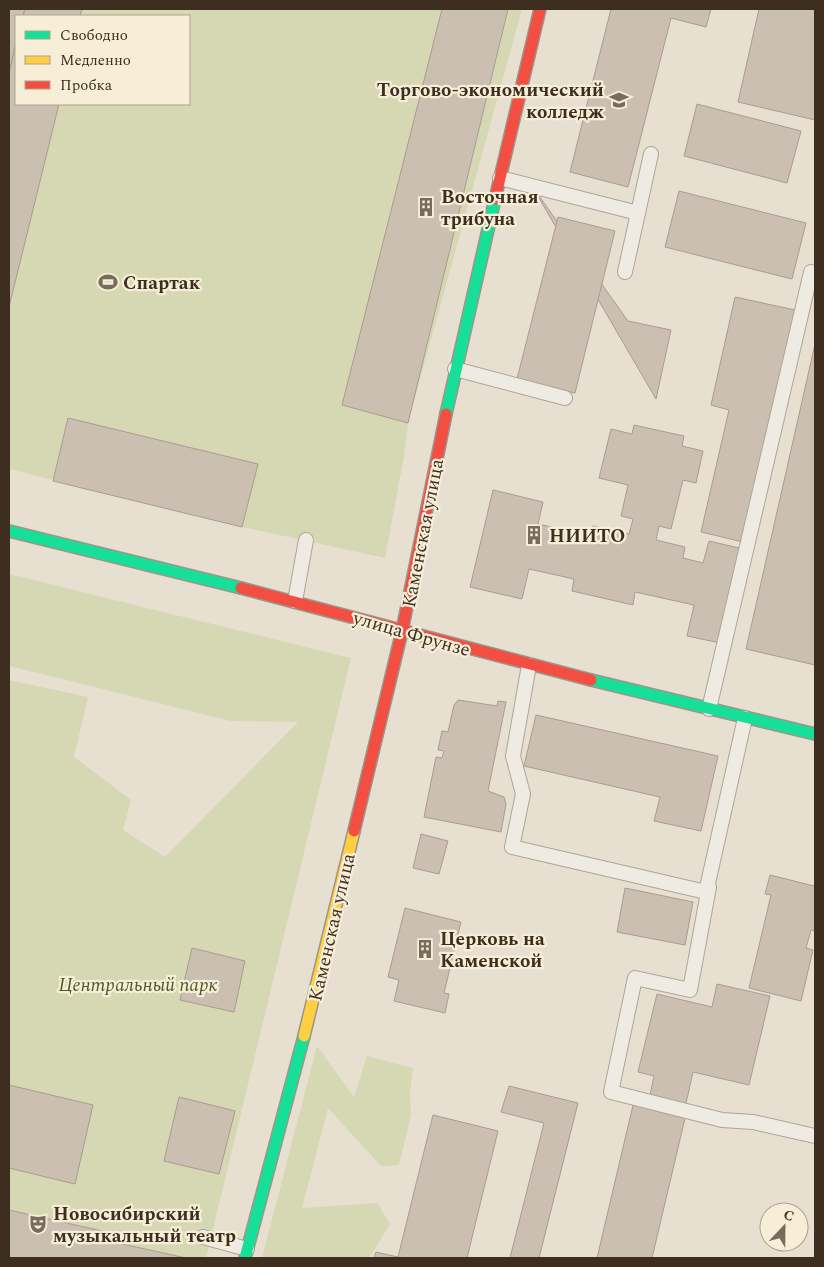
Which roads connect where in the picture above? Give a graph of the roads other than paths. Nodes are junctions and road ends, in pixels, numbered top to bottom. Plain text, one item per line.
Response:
1 (540, 9) edge
2 (651, 154) dead end
3 (500, 178) junction
4 (638, 213) junction
5 (624, 272) dead end
6 (811, 272) dead end
7 (455, 369) junction
8 (565, 398) dead end
9 (9, 531) edge
10 (306, 540) dead end
11 (295, 600) junction
12 (402, 631) junction
13 (529, 665) junction
14 (709, 709) junction
15 (745, 718) junction
16 (815, 734) edge
17 (709, 886) junction
18 (815, 1136) edge
19 (203, 1237) dead end
20 (246, 1254) edge

1 - 3 street, Каменская улица
2 - 4 lane
3 - 4 lane
3 - 7 street, Каменская улица
4 - 5 lane
6 - 14 lane
7 - 8 lane
7 - 12 street, Каменская улица
9 - 11 street, улица Фрунзе
10 - 11 lane
11 - 12 street, улица Фрунзе
12 - 13 street, улица Фрунзе
12 - 20 street, Каменская улица
13 - 14 street, улица Фрунзе
13 - 17 lane
14 - 15 street, улица Фрунзе
15 - 16 street, улица Фрунзе
15 - 17 lane
17 - 18 lane
19 - 20 lane

